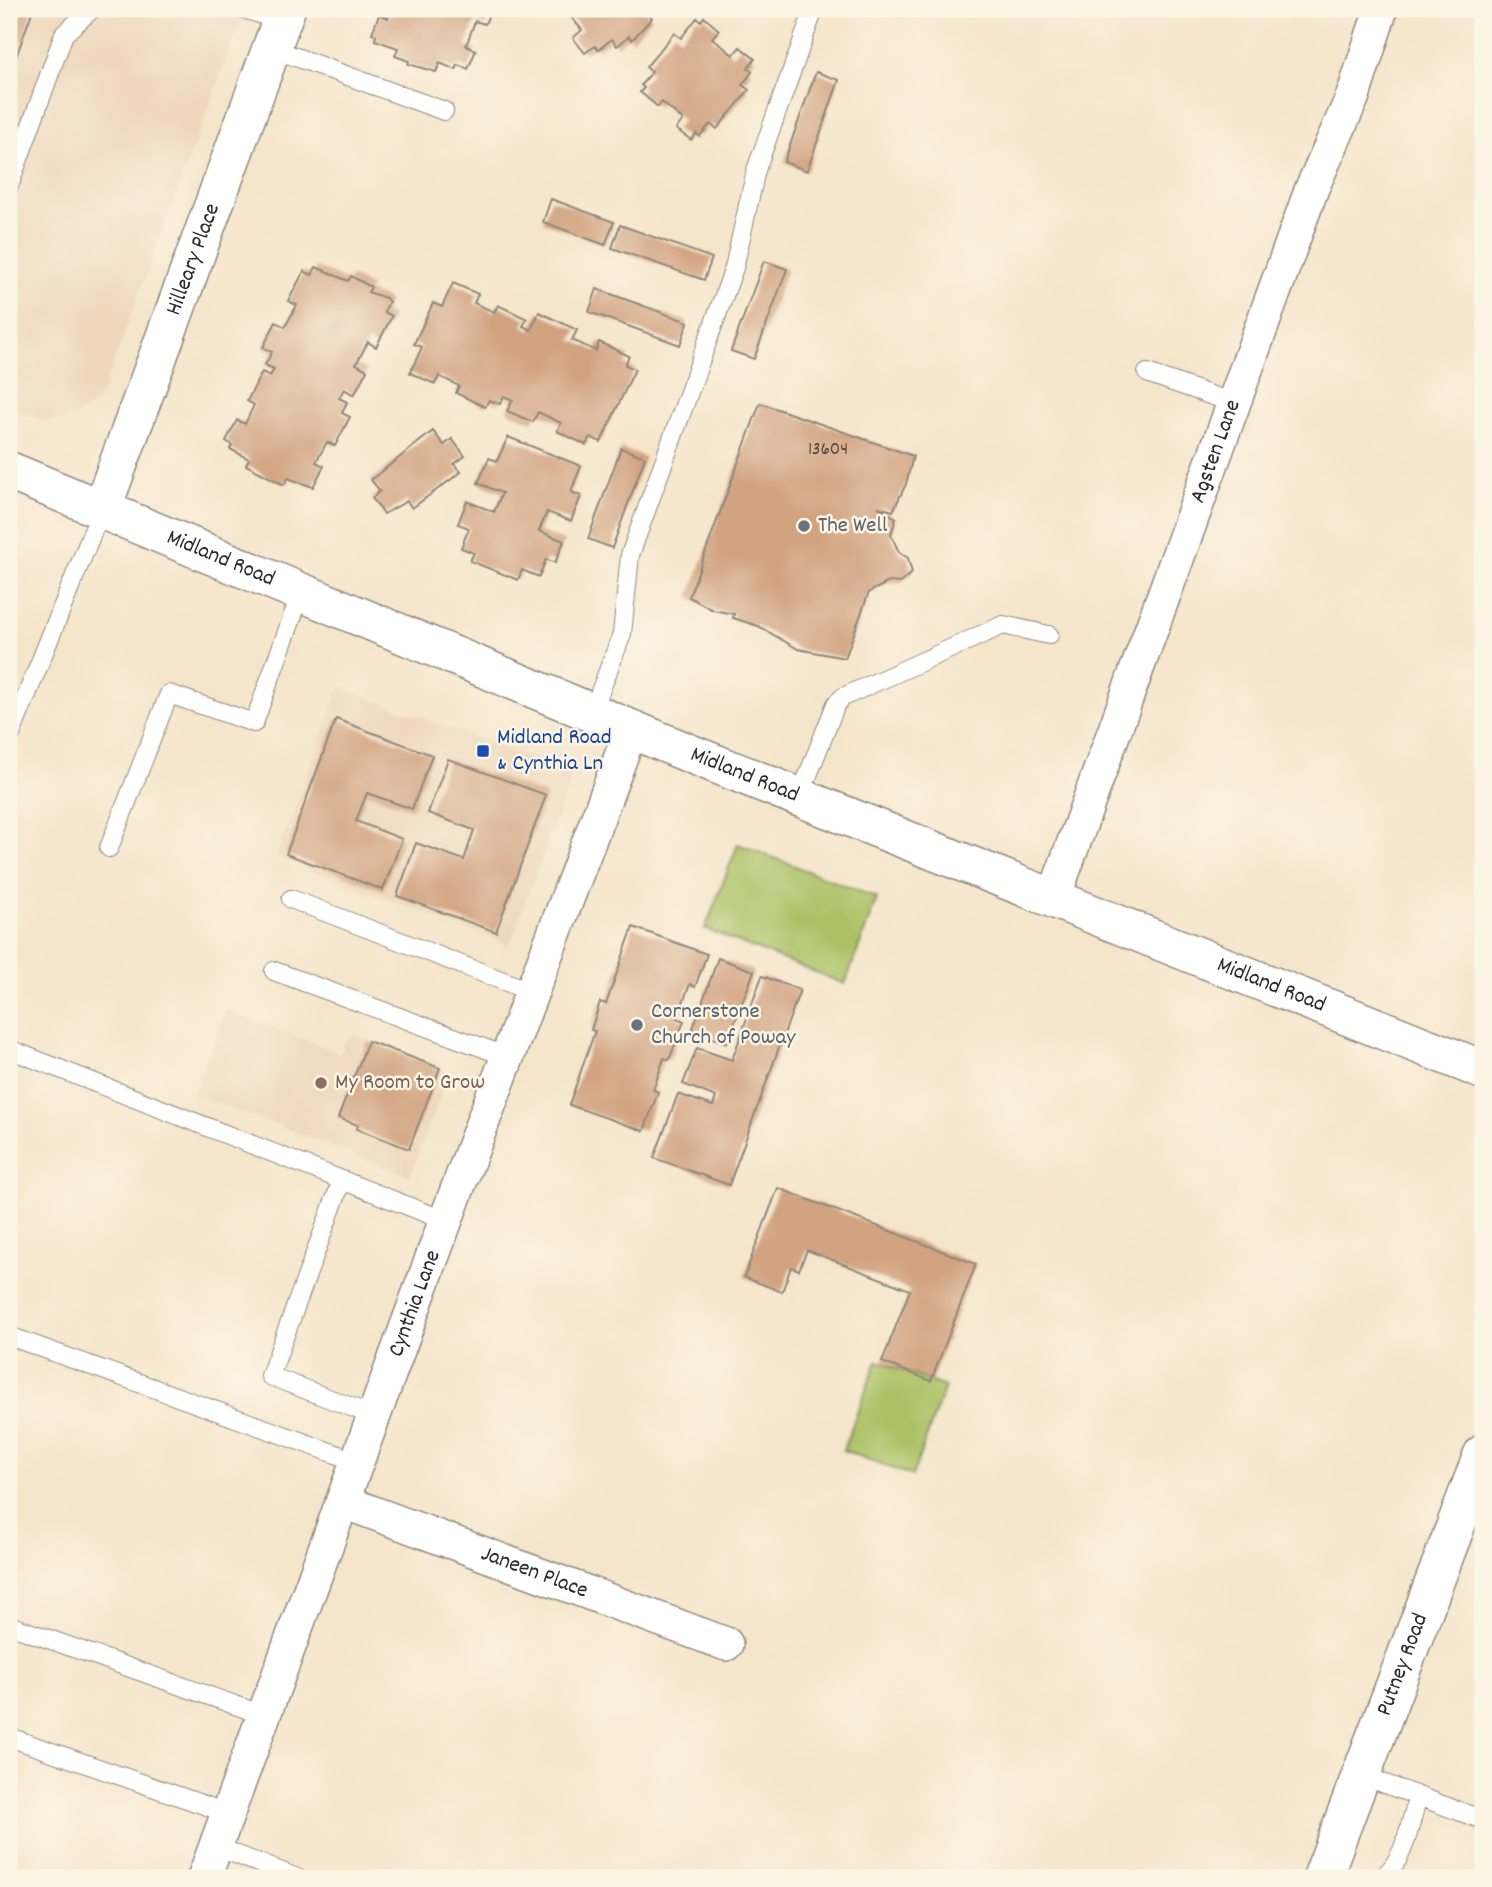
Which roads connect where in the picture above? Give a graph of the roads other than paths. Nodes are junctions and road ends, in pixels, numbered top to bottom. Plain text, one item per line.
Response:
1 (92, 9) edge
2 (244, 9) edge
3 (814, 9) edge
4 (1381, 9) edge
5 (279, 26) edge
6 (444, 111) dead end
7 (9, 186) edge
8 (1147, 373) dead end
9 (1233, 403) junction
10 (9, 471) edge
11 (100, 510) junction
12 (301, 593) junction
13 (1049, 635) dead end
14 (592, 713) junction
15 (631, 730) junction
16 (9, 739) edge
17 (799, 798) junction
18 (109, 848) dead end
19 (1054, 897) junction
20 (291, 900) dead end
21 (274, 971) dead end
22 (532, 992) junction
23 (9, 1049) edge
24 (508, 1057) junction
25 (1483, 1070) edge
26 (342, 1180) junction
27 (446, 1221) junction
28 (9, 1336) edge
29 (375, 1416) junction
30 (1483, 1454) edge
31 (358, 1462) junction
32 (344, 1502) junction
33 (9, 1625) edge
34 (726, 1644) dead end
35 (265, 1716) junction
36 (9, 1737) edge
37 (1361, 1775) junction
38 (1418, 1796) junction
39 (230, 1814) junction
40 (1483, 1820) edge
41 (216, 1847) junction
42 (204, 1878) edge
43 (298, 1878) edge
44 (1322, 1878) edge
45 (1381, 1878) edge

1 - 7 lane
2 - 5 lane
3 - 14 lane
4 - 9 street, Agsten Lane
5 - 6 lane
5 - 11 main road, Hilleary Place
8 - 9 lane
9 - 19 street, Agsten Lane
10 - 11 main road, Midland Road
11 - 12 main road, Midland Road
11 - 16 lane
12 - 14 main road, Midland Road
12 - 18 lane
13 - 17 lane
14 - 15 main road, Midland Road
15 - 17 main road, Midland Road
15 - 22 street, Cynthia Lane
17 - 19 main road, Midland Road
19 - 25 main road, Midland Road
20 - 22 lane
21 - 24 lane
22 - 24 street, Cynthia Lane
23 - 26 lane
24 - 27 street, Cynthia Lane
26 - 27 lane
26 - 29 lane
27 - 29 street, Cynthia Lane
28 - 31 lane
29 - 31 street, Cynthia Lane
30 - 37 main road, Putney Road
31 - 32 street, Cynthia Lane
32 - 34 street, Janeen Place
32 - 35 street, Cynthia Lane
33 - 35 lane
35 - 39 street, Cynthia Lane
36 - 39 lane
37 - 38 lane
37 - 44 main road, Putney Road
38 - 40 lane
38 - 45 lane
39 - 41 street, Cynthia Lane
41 - 42 street, Cynthia Lane
41 - 43 lane

